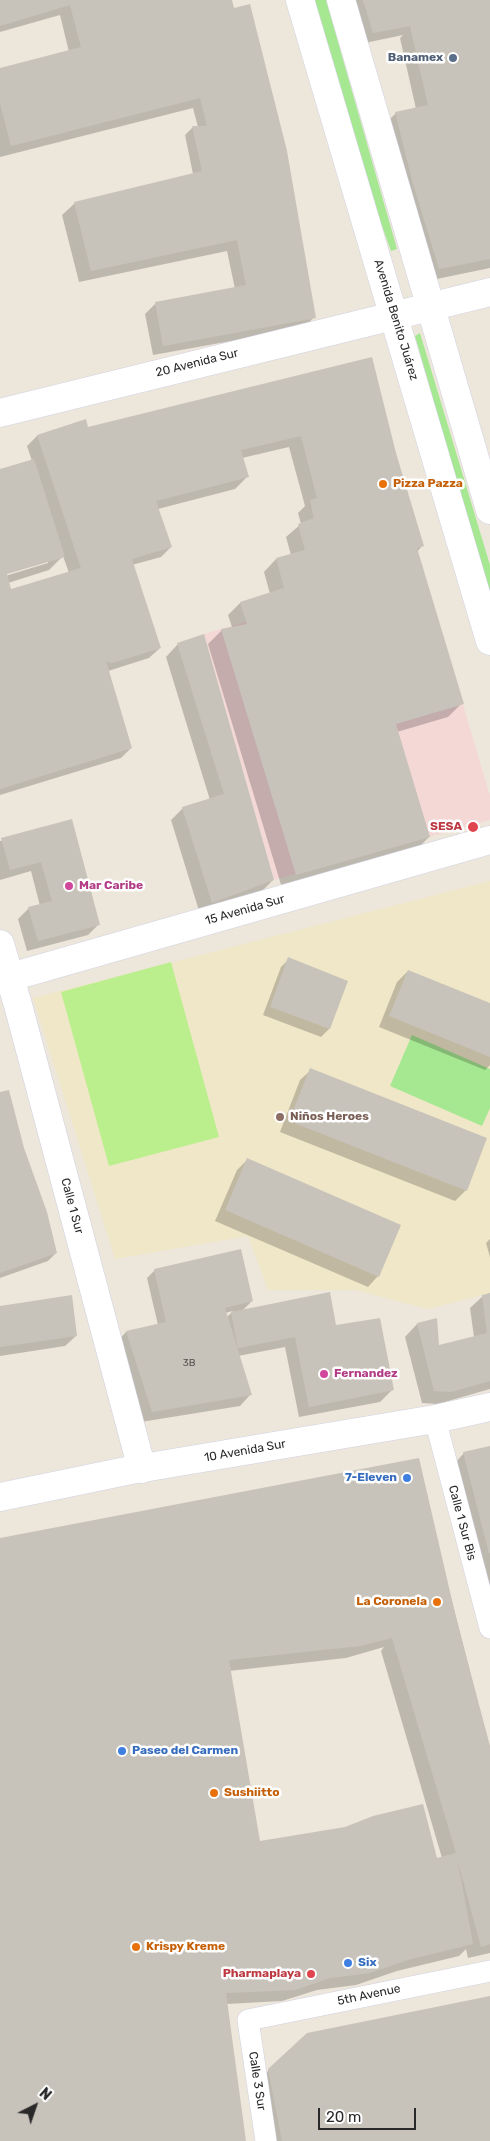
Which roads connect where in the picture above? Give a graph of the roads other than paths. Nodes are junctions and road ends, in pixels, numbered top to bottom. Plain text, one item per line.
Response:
1 (300, 0) edge
2 (341, 0) edge
3 (490, 292) edge
4 (430, 305) junction
5 (394, 314) junction
6 (0, 413) edge
7 (490, 510) edge
8 (490, 641) edge
9 (490, 840) edge
10 (0, 944) edge
11 (5, 979) edge
12 (490, 1407) edge
13 (435, 1418) junction
14 (142, 1469) junction
15 (0, 1497) edge
16 (490, 1628) edge
17 (490, 1971) edge
18 (248, 2020) joint
19 (266, 2141) edge

1 - 5 street, Avenida Benito Juárez
2 - 4 street
3 - 4 street, 20 Avenida Sur
4 - 5 street, 20 Avenida Sur
4 - 7 street
5 - 6 street, 20 Avenida Sur
5 - 8 street, Avenida Benito Juárez
9 - 11 street, 15 Avenida Sur
10 - 11 street, Calle 1 Sur
11 - 14 street, Calle 1 Sur
12 - 13 street, 10 Avenida Sur
13 - 14 street, 10 Avenida Sur
13 - 16 street, Calle 1 Sur Bis
14 - 15 street, 10 Avenida Sur
17 - 18 street, 5th Avenue
18 - 19 street, Calle 3 Sur

